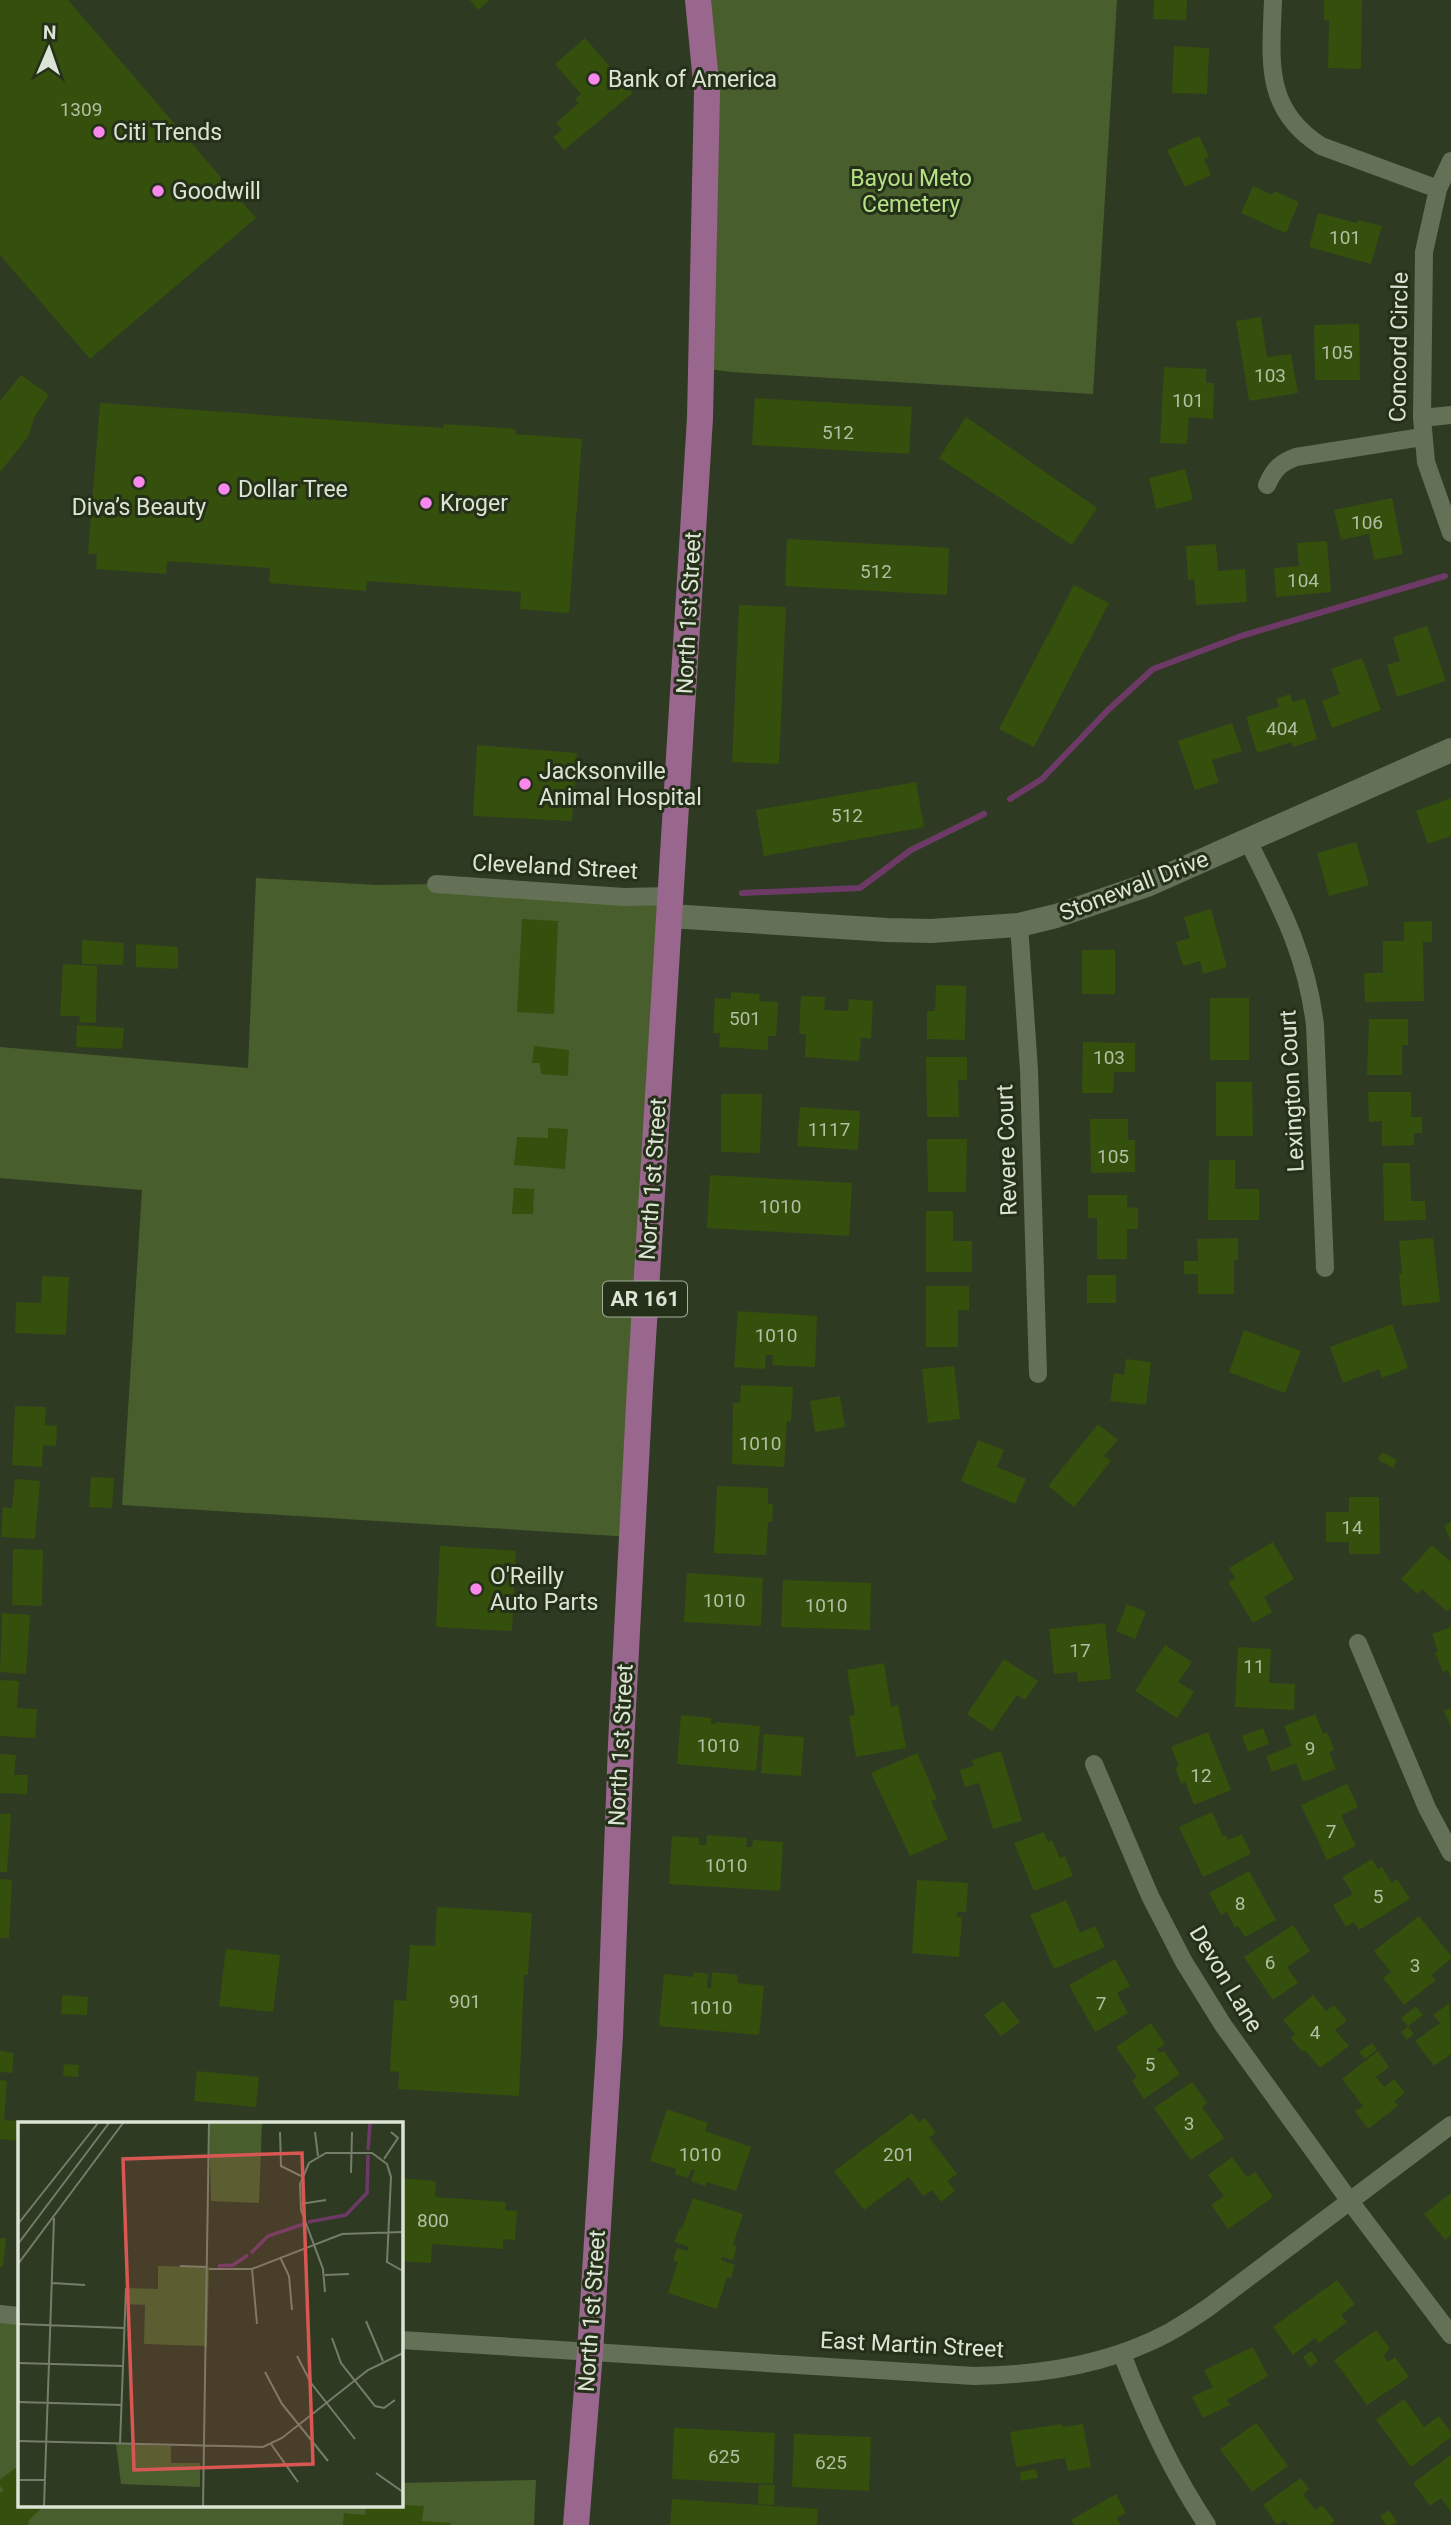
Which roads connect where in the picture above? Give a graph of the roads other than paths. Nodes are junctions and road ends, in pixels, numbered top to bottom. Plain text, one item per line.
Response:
1 (698, 0) edge
2 (1273, 0) edge
3 (1451, 161) edge
4 (1438, 189) junction
5 (1451, 415) edge
6 (1422, 418) junction
7 (1422, 437) junction
8 (1267, 485) dead end
9 (1451, 533) edge
10 (1451, 750) edge
11 (1248, 841) junction
12 (436, 884) dead end
13 (671, 906) junction
14 (1018, 925) junction
15 (1325, 1268) dead end
16 (1038, 1374) dead end
17 (1358, 1643) dead end
18 (1094, 1763) dead end
19 (1451, 1853) edge
20 (1451, 2125) edge
21 (1349, 2200) junction
22 (0, 2314) edge
23 (18, 2316) edge
24 (1451, 2335) edge
25 (402, 2340) edge
26 (590, 2352) junction
27 (1122, 2354) junction
28 (576, 2525) edge
29 (1207, 2525) edge

1 - 13 main road, North 1st Street / AR 161
2 - 4 street
3 - 4 street, Concord Circle
4 - 6 street, Concord Circle
5 - 6 street
6 - 7 street, Concord Circle
7 - 8 street
7 - 9 street, Concord Circle
10 - 11 street, Stonewall Drive
11 - 14 street, Stonewall Drive
11 - 15 street, Lexington Court
12 - 13 street, Cleveland Street
13 - 14 street, Stonewall Drive
13 - 26 main road, North 1st Street / AR 161
14 - 16 street, Revere Court
17 - 19 street
18 - 21 street, Devon Lane
20 - 21 street, East Martin Street
21 - 24 street, Devon Lane
21 - 27 street, East Martin Street
22 - 23 street
25 - 26 street, East Martin Street
26 - 27 street, East Martin Street
26 - 28 main road, North 1st Street / AR 161
27 - 29 street

